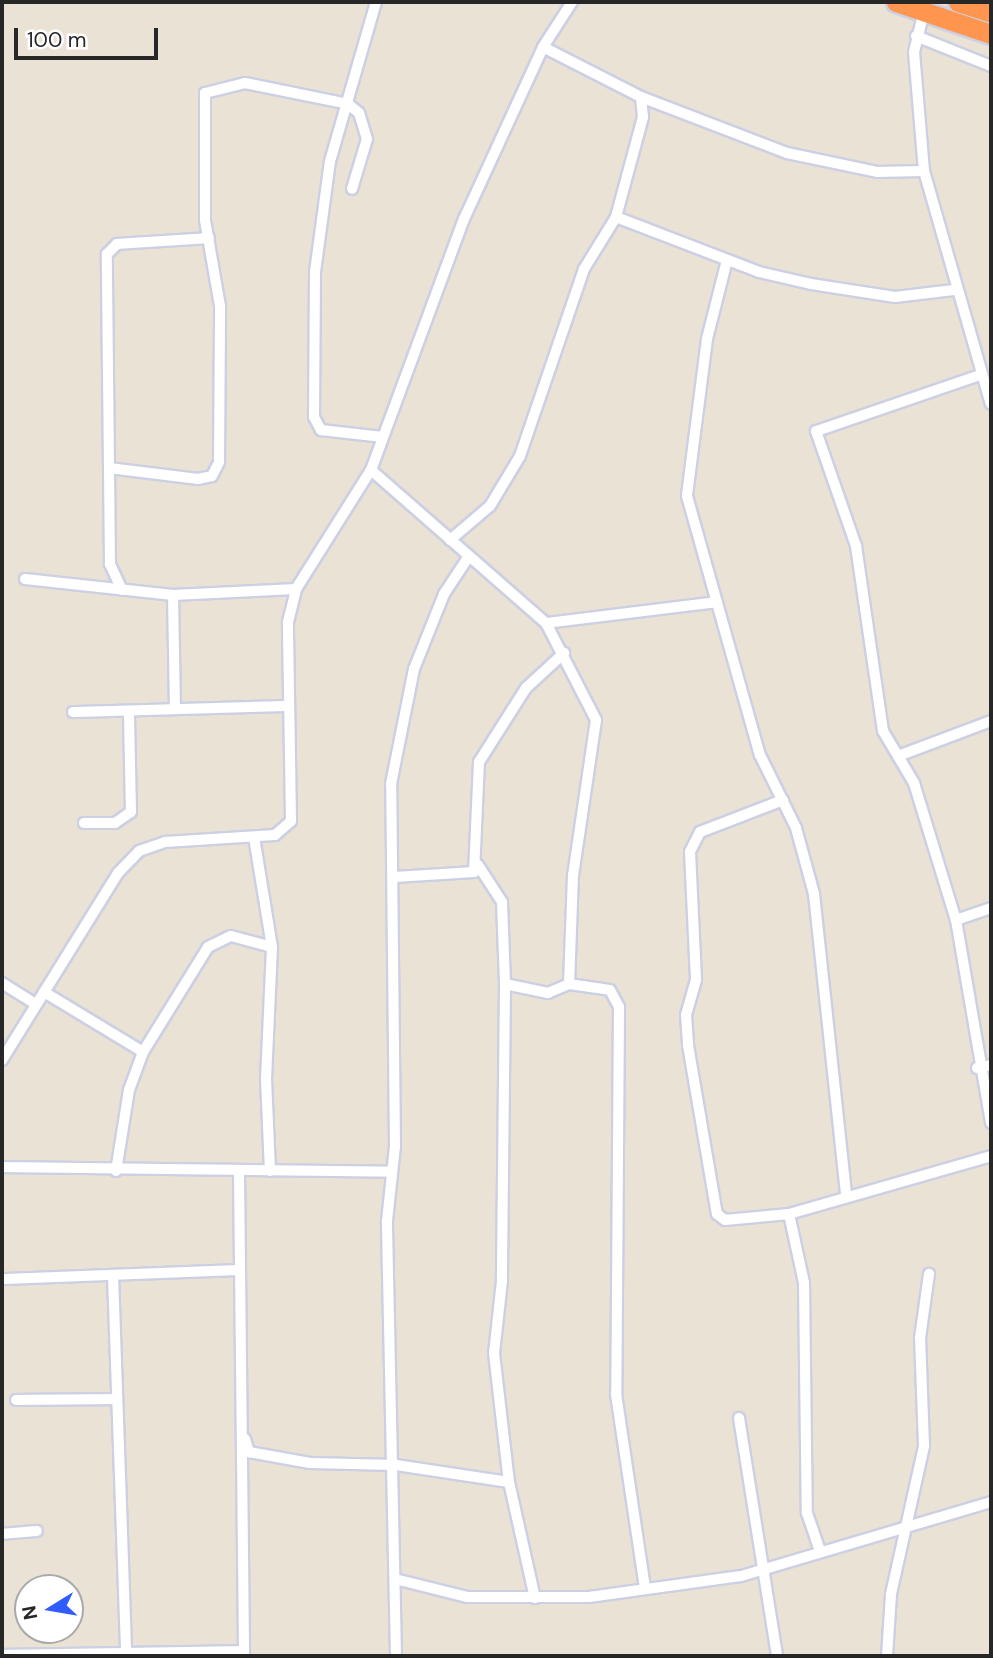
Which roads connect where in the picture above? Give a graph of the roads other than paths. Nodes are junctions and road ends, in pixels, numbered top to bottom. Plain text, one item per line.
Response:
1 (376, 2) edge
2 (572, 2) edge
3 (896, 2) edge
4 (958, 2) edge
5 (924, 11) junction
6 (991, 13) edge
7 (991, 33) edge
8 (916, 36) junction
9 (543, 47) junction
10 (991, 66) edge
11 (641, 97) junction
12 (348, 104) junction
13 (923, 171) junction
14 (352, 188) dead end
15 (616, 217) junction
16 (209, 238) junction
17 (727, 260) junction
18 (954, 290) junction
19 (980, 374) junction
20 (991, 404) edge
21 (383, 437) junction
22 (109, 468) junction
23 (371, 470) junction
24 (450, 541) junction
25 (467, 559) junction
26 (25, 579) dead end
27 (296, 589) junction
28 (122, 590) junction
29 (173, 595) junction
30 (717, 602) junction
31 (546, 623) junction
32 (564, 653) junction
33 (289, 706) junction
34 (176, 709) junction
35 (73, 712) dead end
36 (129, 713) junction
37 (991, 721) edge
38 (898, 756) junction
39 (783, 800) junction
40 (84, 823) dead end
41 (254, 837) junction
42 (478, 865) junction
43 (395, 877) junction
44 (991, 908) edge
45 (956, 920) junction
46 (272, 947) junction
47 (2, 983) edge
48 (505, 984) junction
49 (569, 984) junction
50 (44, 992) junction
51 (36, 1004) junction
52 (143, 1052) junction
53 (2, 1060) edge
54 (991, 1065) edge
55 (977, 1068) junction
56 (991, 1123) edge
57 (991, 1156) edge
58 (2, 1167) edge
59 (116, 1171) junction
60 (239, 1171) junction
61 (270, 1171) junction
62 (391, 1172) junction
63 (846, 1195) junction
64 (789, 1214) junction
65 (240, 1270) junction
66 (929, 1274) dead end
67 (113, 1276) junction
68 (2, 1279) edge
69 (117, 1399) junction
70 (16, 1400) dead end
71 (739, 1418) dead end
72 (241, 1426) junction
73 (396, 1465) junction
74 (509, 1482) junction
75 (991, 1502) edge
76 (906, 1524) junction
77 (37, 1531) dead end
78 (2, 1534) edge
79 (820, 1551) junction
80 (761, 1570) junction
81 (395, 1579) junction
82 (645, 1588) junction
83 (535, 1598) junction
84 (126, 1651) junction
85 (244, 1654) edge
86 (2, 1655) edge
87 (396, 1656) edge
88 (777, 1656) edge
89 (887, 1656) edge

1 - 12 street
2 - 9 street
3 - 5 highway
4 - 6 highway
5 - 7 highway
5 - 8 street
8 - 10 street
8 - 13 street
9 - 11 street
9 - 21 street
11 - 13 street
11 - 15 street
12 - 14 street
12 - 16 street
12 - 21 street
13 - 18 street
15 - 17 street
15 - 24 street
16 - 22 street
16 - 22 street
17 - 18 street
17 - 30 street
18 - 19 street
19 - 20 street
19 - 38 street
21 - 23 street
22 - 28 street
23 - 24 street
23 - 27 street
24 - 25 street
25 - 31 street
25 - 43 street
26 - 28 street
27 - 29 street
27 - 33 street
28 - 29 street
29 - 34 street
30 - 31 street
30 - 39 street
31 - 32 street
32 - 42 street
32 - 49 street
33 - 34 street
33 - 41 street
34 - 36 street
35 - 36 street
36 - 40 street
37 - 38 street
38 - 45 street
39 - 63 street
39 - 64 street
41 - 46 street
41 - 50 street
42 - 43 street
42 - 48 street
43 - 62 street
44 - 45 street
45 - 55 street
46 - 52 street
46 - 61 street
47 - 51 street
48 - 49 street
48 - 74 street
49 - 82 street
50 - 51 street
50 - 52 street
51 - 53 street
52 - 59 street
54 - 55 street
55 - 56 street
57 - 63 street
58 - 59 street
59 - 60 street
60 - 61 street
60 - 65 street
61 - 62 street
62 - 73 street
63 - 64 street
64 - 79 street
65 - 67 street
65 - 72 street
66 - 76 street
67 - 68 street
67 - 69 street
69 - 70 street
69 - 84 street
71 - 80 street
72 - 73 street
72 - 85 street
73 - 74 street
73 - 81 street
74 - 83 street
75 - 76 street
76 - 79 street
76 - 89 street
77 - 78 street
79 - 80 street
80 - 82 street
80 - 88 street
81 - 83 street
81 - 87 street
82 - 83 street
84 - 85 street
84 - 86 street

